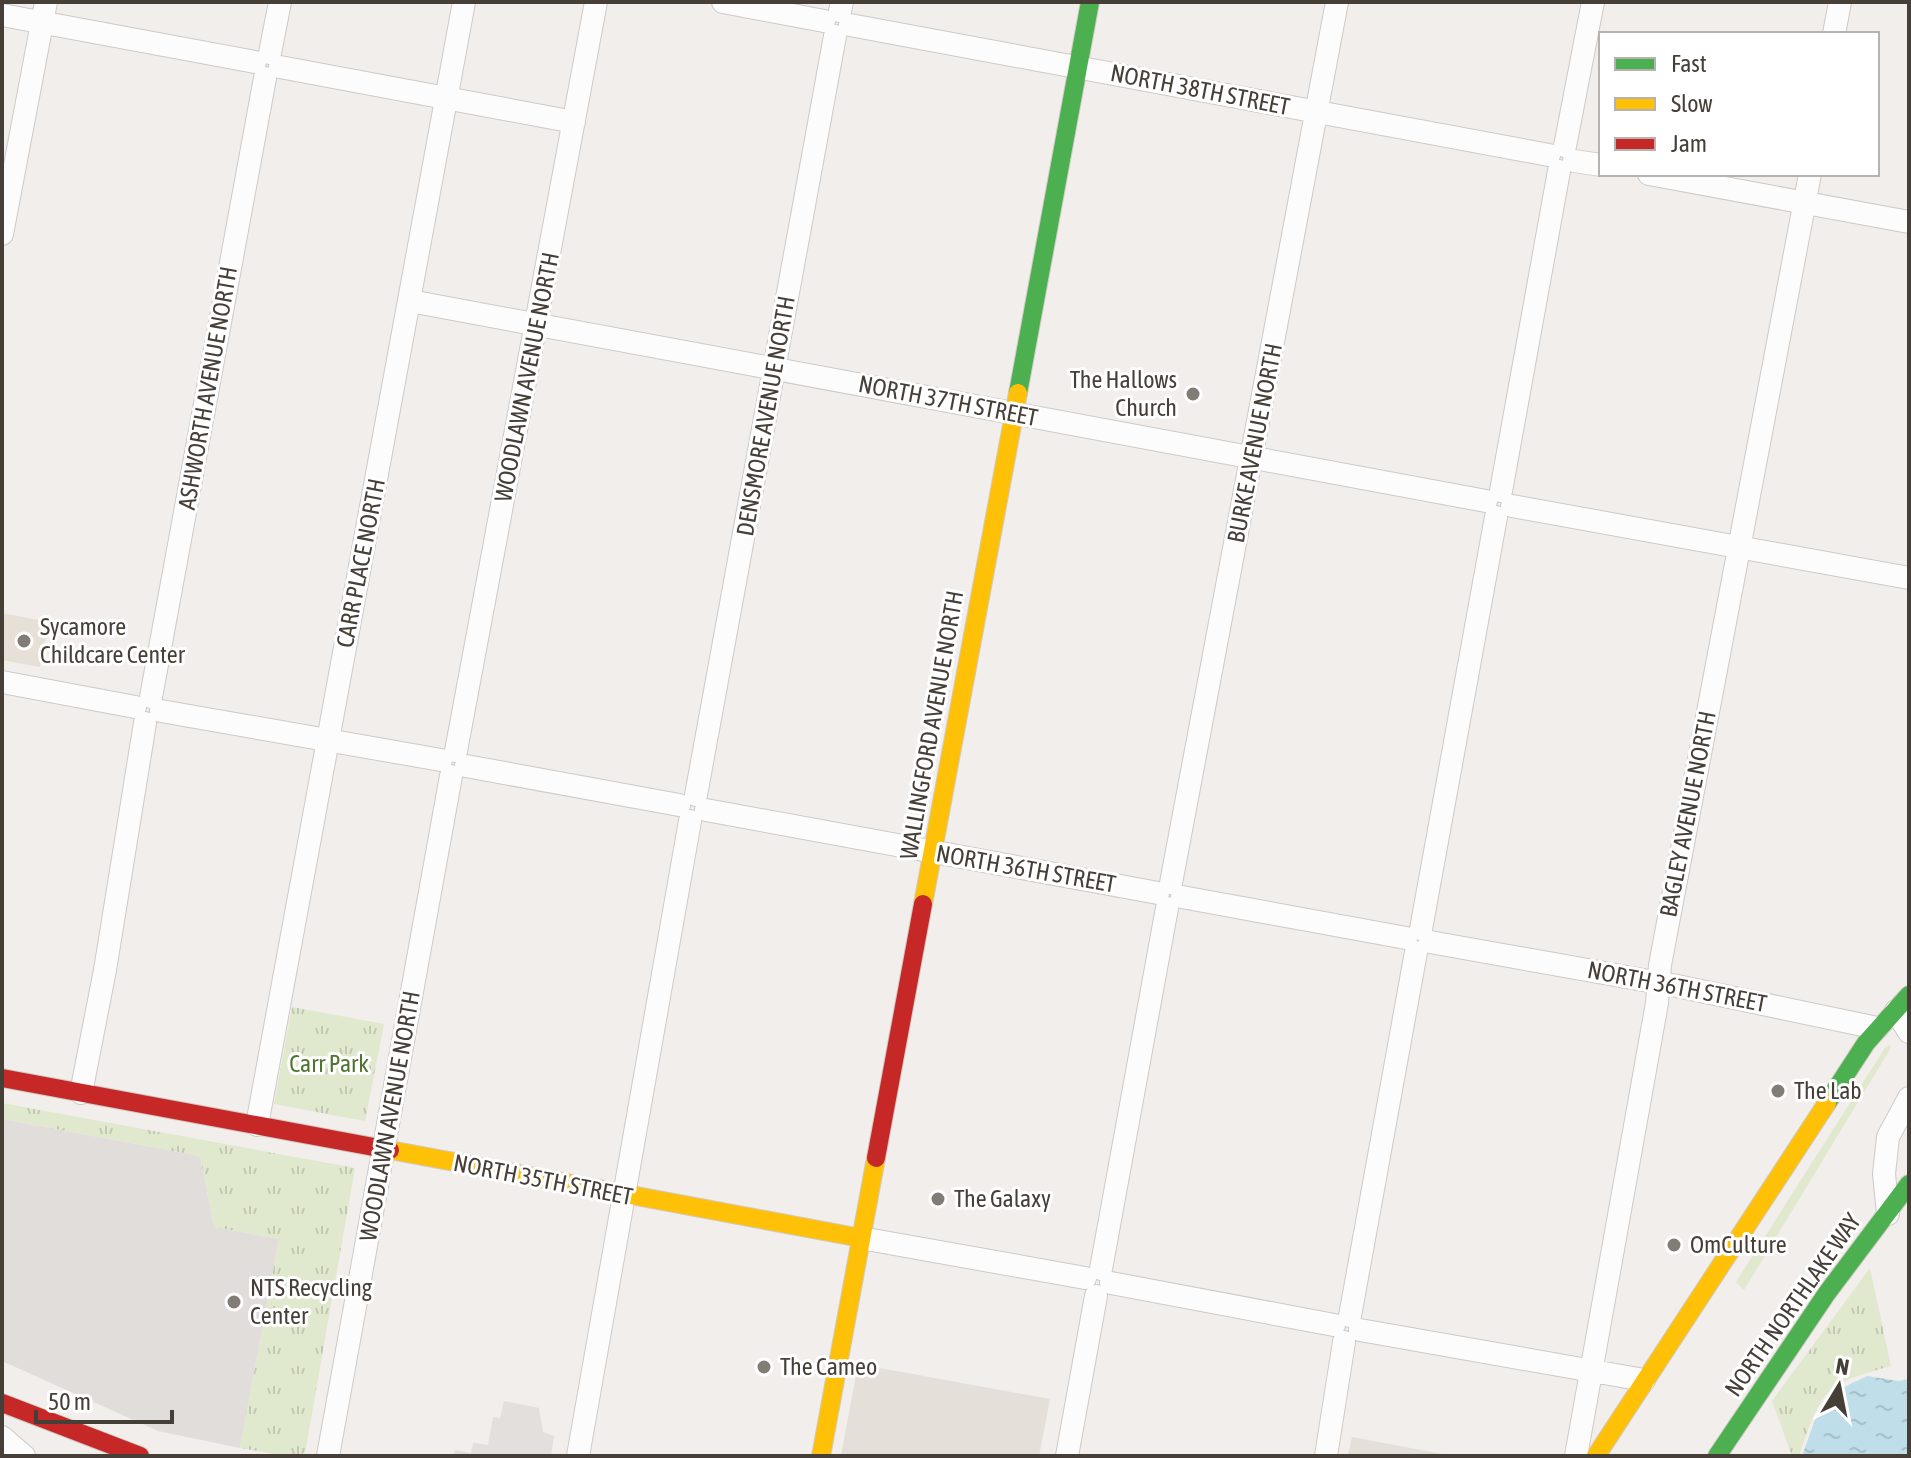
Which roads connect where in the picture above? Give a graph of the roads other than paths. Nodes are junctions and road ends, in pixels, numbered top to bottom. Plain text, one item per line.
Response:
1 (280, 2) edge
2 (464, 2) edge
3 (596, 2) edge
4 (723, 2) edge
5 (1090, 2) edge
6 (1337, 2) edge
7 (1593, 2) edge
8 (1840, 2) edge
9 (44, 12) edge
10 (2, 15) edge
11 (838, 19) edge
12 (1834, 32) edge
13 (267, 65) junction
14 (1078, 67) junction
15 (447, 99) junction
16 (1317, 111) junction
17 (574, 122) junction
18 (1562, 158) junction
19 (1599, 165) edge
20 (1660, 176) edge
21 (1810, 176) edge
22 (1805, 202) junction
23 (1909, 222) edge
24 (2, 234) edge
25 (410, 301) junction
26 (537, 325) junction
27 (775, 369) junction
28 (1014, 414) junction
29 (1252, 457) junction
30 (1498, 504) junction
31 (1739, 547) junction
32 (1909, 578) edge
33 (2, 682) edge
34 (148, 710) junction
35 (327, 742) junction
36 (454, 763) junction
37 (693, 808) junction
38 (933, 851) junction
39 (1169, 895) junction
40 (1418, 940) junction
41 (1658, 982) junction
42 (1909, 988) edge
43 (1905, 1004) edge
44 (1877, 1028) junction
45 (1909, 1032) edge
46 (2, 1078) edge
47 (81, 1093) junction
48 (1909, 1098) edge
49 (257, 1125) junction
50 (384, 1150) junction
51 (1909, 1184) edge
52 (625, 1195) junction
53 (1888, 1214) junction
54 (861, 1238) junction
55 (1098, 1282) junction
56 (1347, 1328) junction
57 (1592, 1372) junction
58 (1644, 1380) junction
59 (2, 1403) edge
60 (2, 1437) edge
61 (24, 1456) edge
62 (140, 1456) edge
63 (328, 1456) edge
64 (578, 1456) edge
65 (821, 1456) edge
66 (1067, 1456) edge
67 (1326, 1456) edge
68 (1576, 1456) edge
69 (1596, 1456) edge
70 (1717, 1456) edge

1 - 13 street, ASHWORTH AVENUE NORTH
2 - 15 street, CARR PLACE NORTH
3 - 17 street, WOODLAWN AVENUE NORTH
4 - 11 street, NORTH 38TH STREET
5 - 14 street, WALLINGFORD AVENUE NORTH
6 - 16 street, BURKE AVENUE NORTH
7 - 18 street
8 - 12 street
9 - 10 street
9 - 13 street
9 - 24 street
11 - 14 street, NORTH 38TH STREET
11 - 27 street, DENSMORE AVENUE NORTH
13 - 15 street
13 - 34 street, ASHWORTH AVENUE NORTH
14 - 16 street, NORTH 38TH STREET
14 - 28 street, WALLINGFORD AVENUE NORTH
15 - 17 street
15 - 25 street, CARR PLACE NORTH
16 - 18 street, NORTH 38TH STREET
16 - 29 street, BURKE AVENUE NORTH
17 - 26 street, WOODLAWN AVENUE NORTH
18 - 19 street, NORTH 38TH STREET
18 - 30 street
20 - 22 street
21 - 22 street, BAGLEY AVENUE NORTH
22 - 23 street
22 - 31 street, BAGLEY AVENUE NORTH
25 - 26 street, NORTH 37TH STREET
25 - 35 street, CARR PLACE NORTH
26 - 27 street, NORTH 37TH STREET
26 - 36 street, WOODLAWN AVENUE NORTH
27 - 28 street, NORTH 37TH STREET
27 - 37 street, DENSMORE AVENUE NORTH
28 - 29 street, NORTH 37TH STREET
28 - 38 street, WALLINGFORD AVENUE NORTH
29 - 30 street, NORTH 37TH STREET
29 - 39 street, BURKE AVENUE NORTH
30 - 31 street, NORTH 37TH STREET
30 - 40 street
31 - 32 street, NORTH 37TH STREET
31 - 41 street, BAGLEY AVENUE NORTH
33 - 34 street, NORTH 36TH STREET
34 - 35 street, NORTH 36TH STREET
34 - 47 street, ASHWORTH AVENUE NORTH
35 - 36 street, NORTH 36TH STREET
35 - 49 street, CARR PLACE NORTH
36 - 37 street, NORTH 36TH STREET
36 - 50 street, WOODLAWN AVENUE NORTH
37 - 38 street, NORTH 36TH STREET
37 - 52 street, DENSMORE AVENUE NORTH
38 - 39 street, NORTH 36TH STREET
38 - 54 street, WALLINGFORD AVENUE NORTH
39 - 40 street, NORTH 36TH STREET
39 - 55 street, BURKE AVENUE NORTH
40 - 41 street, NORTH 36TH STREET
40 - 56 street
41 - 44 street, NORTH 36TH STREET
41 - 57 street, BAGLEY AVENUE NORTH
42 - 43 street
43 - 44 street
43 - 45 street
44 - 58 street
46 - 47 street, NORTH 35TH STREET
47 - 49 street, NORTH 35TH STREET
48 - 53 street
49 - 50 street, NORTH 35TH STREET
50 - 52 street, NORTH 35TH STREET
50 - 63 street, WOODLAWN AVENUE NORTH
51 - 53 street, NORTH NORTHLAKE WAY
52 - 54 street, NORTH 35TH STREET
52 - 64 street, DENSMORE AVENUE NORTH
53 - 70 street, NORTH NORTHLAKE WAY
54 - 55 street, NORTH 35TH STREET
54 - 65 street, WALLINGFORD AVENUE NORTH
55 - 56 street, NORTH 35TH STREET
55 - 66 street, BURKE AVENUE NORTH
56 - 57 street, NORTH 35TH STREET
56 - 67 street
57 - 58 street, NORTH 35TH STREET
57 - 68 street, BAGLEY AVENUE NORTH
58 - 69 street
59 - 62 street
60 - 61 street

